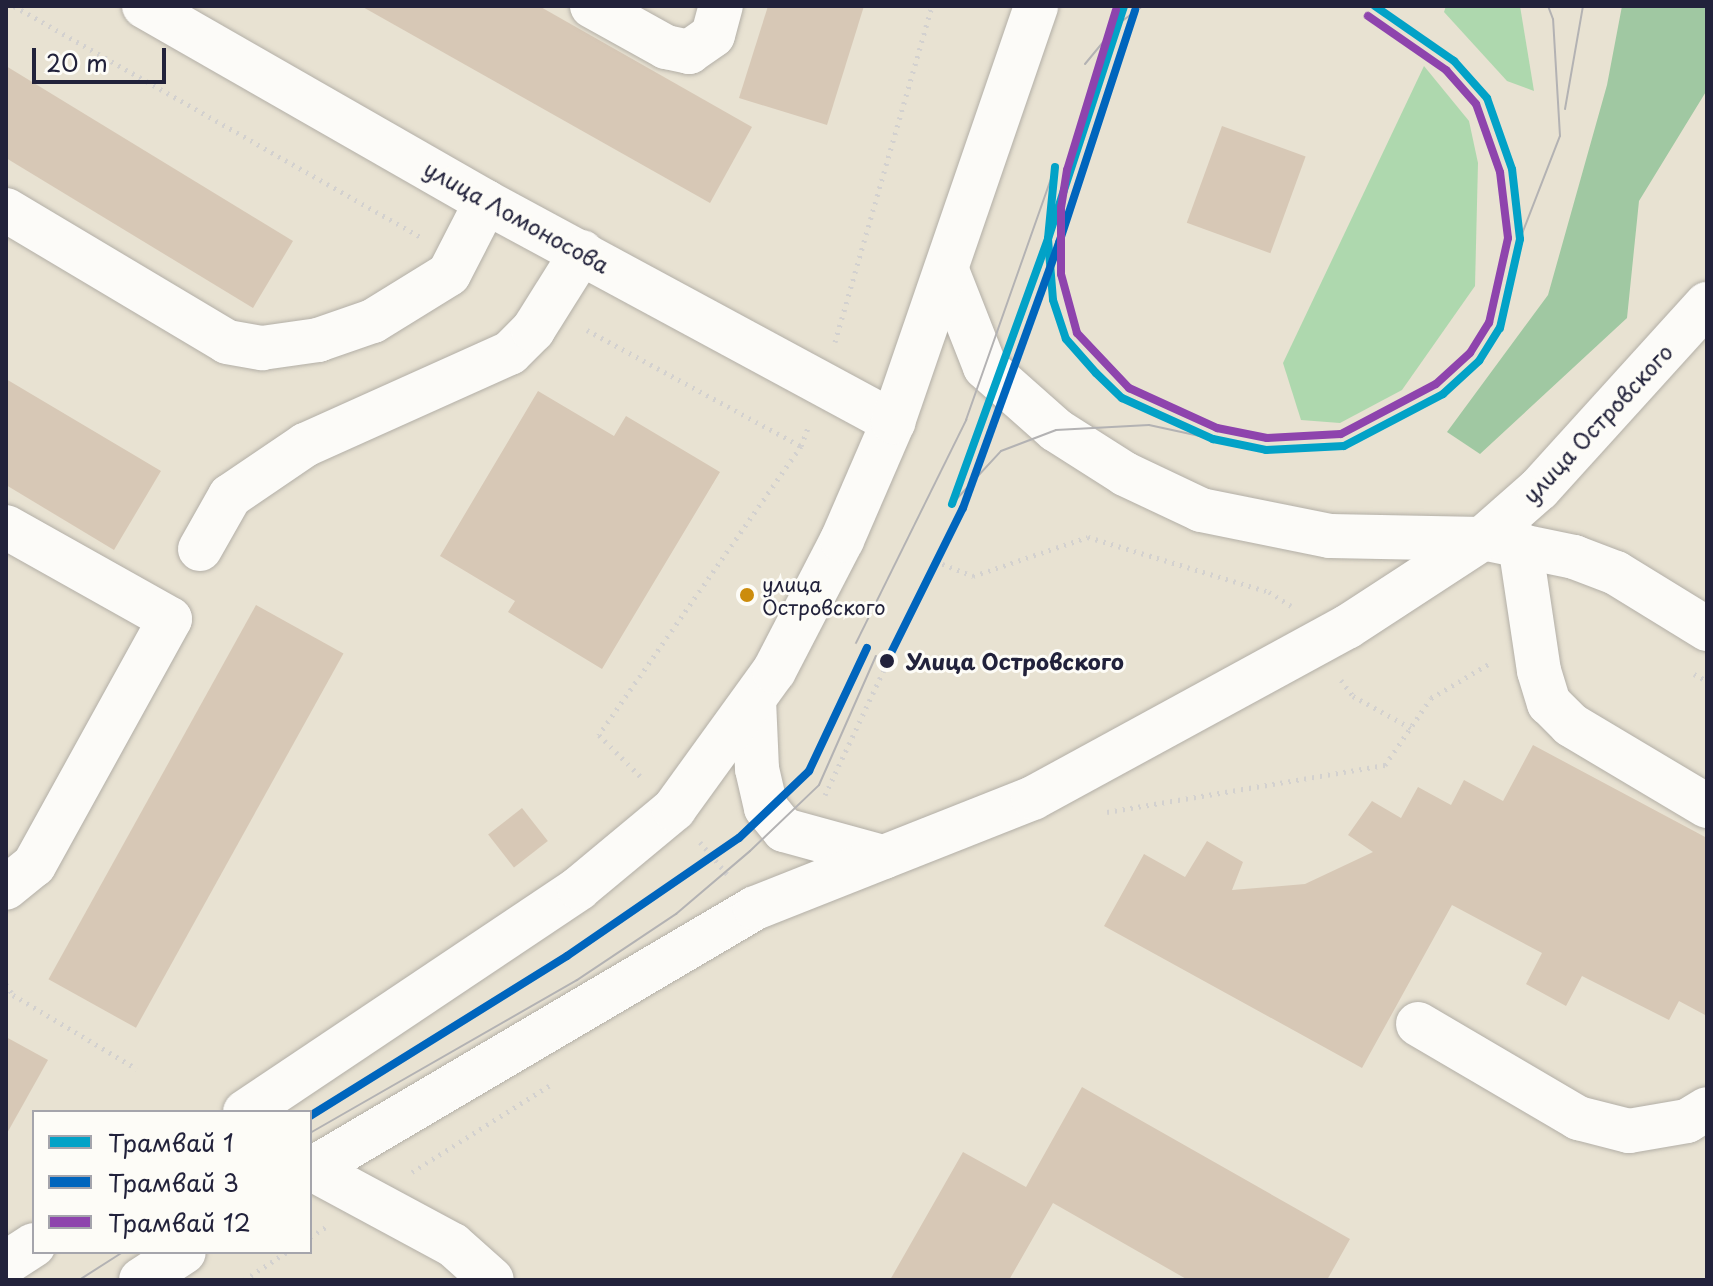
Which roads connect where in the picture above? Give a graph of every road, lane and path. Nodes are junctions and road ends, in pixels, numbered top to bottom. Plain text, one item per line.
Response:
1 (144, 6) edge
2 (592, 6) edge
3 (721, 6) edge
4 (932, 6) edge
5 (1036, 6) edge
6 (486, 202) junction
7 (6, 210) edge
8 (582, 252) junction
9 (948, 273) junction
10 (1707, 304) edge
11 (832, 356) dead end
12 (893, 422) junction
13 (6, 527) edge
14 (1501, 541) junction
15 (200, 549) dead end
16 (1530, 609) junction
17 (1298, 611) dead end
18 (1707, 629) edge
19 (1681, 666) dead end
20 (1707, 681) edge
21 (754, 700) junction
22 (825, 795) dead end
23 (1707, 806) edge
24 (1099, 813) dead end
25 (883, 857) junction
26 (6, 888) edge
27 (6, 984) edge
28 (1418, 1024) dead end
29 (137, 1069) dead end
30 (555, 1082) dead end
31 (261, 1108) edge
32 (1707, 1109) edge
33 (312, 1168) edge
34 (312, 1170) edge
35 (370, 1198) junction
36 (312, 1236) edge
37 (32, 1246) edge
38 (181, 1254) edge
39 (284, 1254) edge
40 (6, 1263) edge
41 (141, 1280) edge
42 (244, 1280) edge
43 (492, 1280) edge

1 - 6 main road, улица Ломоносова
2 - 3 main road
4 - 11 path
5 - 9 main road
6 - 7 main road
6 - 8 main road, улица Ломоносова
8 - 12 main road, улица Ломоносова
8 - 15 main road
9 - 12 main road
9 - 14 main road
10 - 14 main road, улица Островского
12 - 21 main road
13 - 26 main road
14 - 16 main road
14 - 18 main road
14 - 25 main road, улица Островского
16 - 23 main road
16 - 24 path
17 - 22 path
19 - 20 path
21 - 25 main road
21 - 31 main road
25 - 33 main road, улица Островского
27 - 29 path
28 - 32 main road
30 - 35 path
34 - 35 main road
35 - 36 path
35 - 43 main road
37 - 40 main road
38 - 41 main road
39 - 42 path

